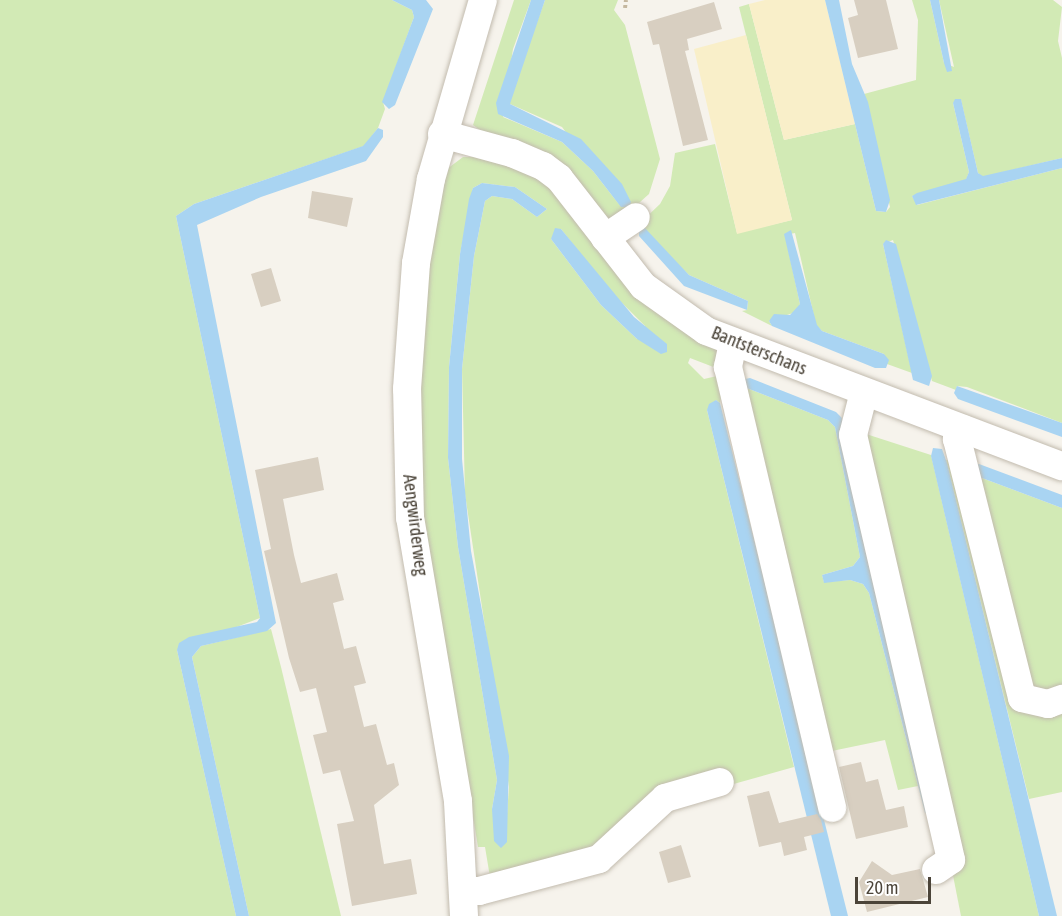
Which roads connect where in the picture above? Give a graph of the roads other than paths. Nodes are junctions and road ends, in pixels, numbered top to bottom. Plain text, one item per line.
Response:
1 (482, 0) edge
2 (442, 134) junction
3 (636, 217) dead end
4 (605, 238) junction
5 (733, 343) junction
6 (864, 392) junction
7 (963, 429) junction
8 (1062, 466) edge
9 (1062, 699) edge
10 (720, 782) dead end
11 (832, 808) dead end
12 (936, 870) dead end
13 (464, 903) edge

1 - 2 street, Aengwirderweg
2 - 4 street, Bantsterschans
2 - 13 street, Aengwirderweg
3 - 4 street
4 - 5 street, Bantsterschans
5 - 6 street, Bantsterschans
5 - 11 street
6 - 7 street, Bantsterschans
6 - 12 street
7 - 8 street, Bantsterschans
7 - 9 street
10 - 13 street

